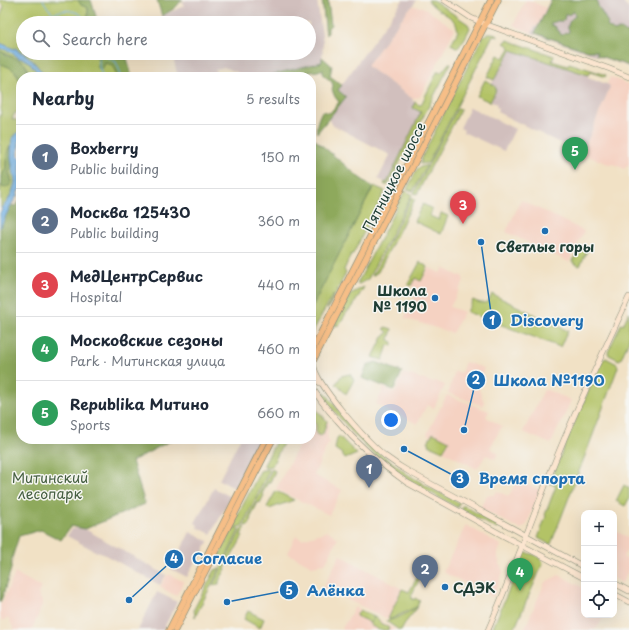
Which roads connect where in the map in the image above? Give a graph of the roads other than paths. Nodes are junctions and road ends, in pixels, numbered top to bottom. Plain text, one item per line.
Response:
1 (444, 0) edge
2 (491, 0) edge
3 (498, 0) edge
4 (482, 23) junction
5 (629, 77) edge
6 (629, 297) edge
7 (316, 342) edge
8 (316, 356) edge
9 (316, 374) edge
10 (316, 381) edge
11 (322, 385) junction
12 (317, 396) edge
13 (263, 444) edge
14 (270, 444) edge
15 (526, 536) junction
16 (522, 546) junction
17 (581, 565) edge
18 (581, 576) edge
19 (617, 585) edge
20 (629, 591) edge
21 (617, 596) edge
22 (629, 602) edge
23 (169, 630) edge
24 (176, 630) edge
25 (488, 630) edge

1 - 4 main road
2 - 4 main road, Пятницкое шоссе
3 - 4 main road, Пятницкое шоссе
4 - 5 main road
4 - 7 main road, Пятницкое шоссе
4 - 8 main road, Пятницкое шоссе
6 - 15 main road
9 - 11 main road
10 - 11 main road
11 - 15 main road
12 - 16 main road
13 - 23 main road
14 - 24 main road
15 - 16 main road
15 - 17 main road
16 - 18 main road
16 - 25 main road
19 - 20 main road
21 - 22 main road

